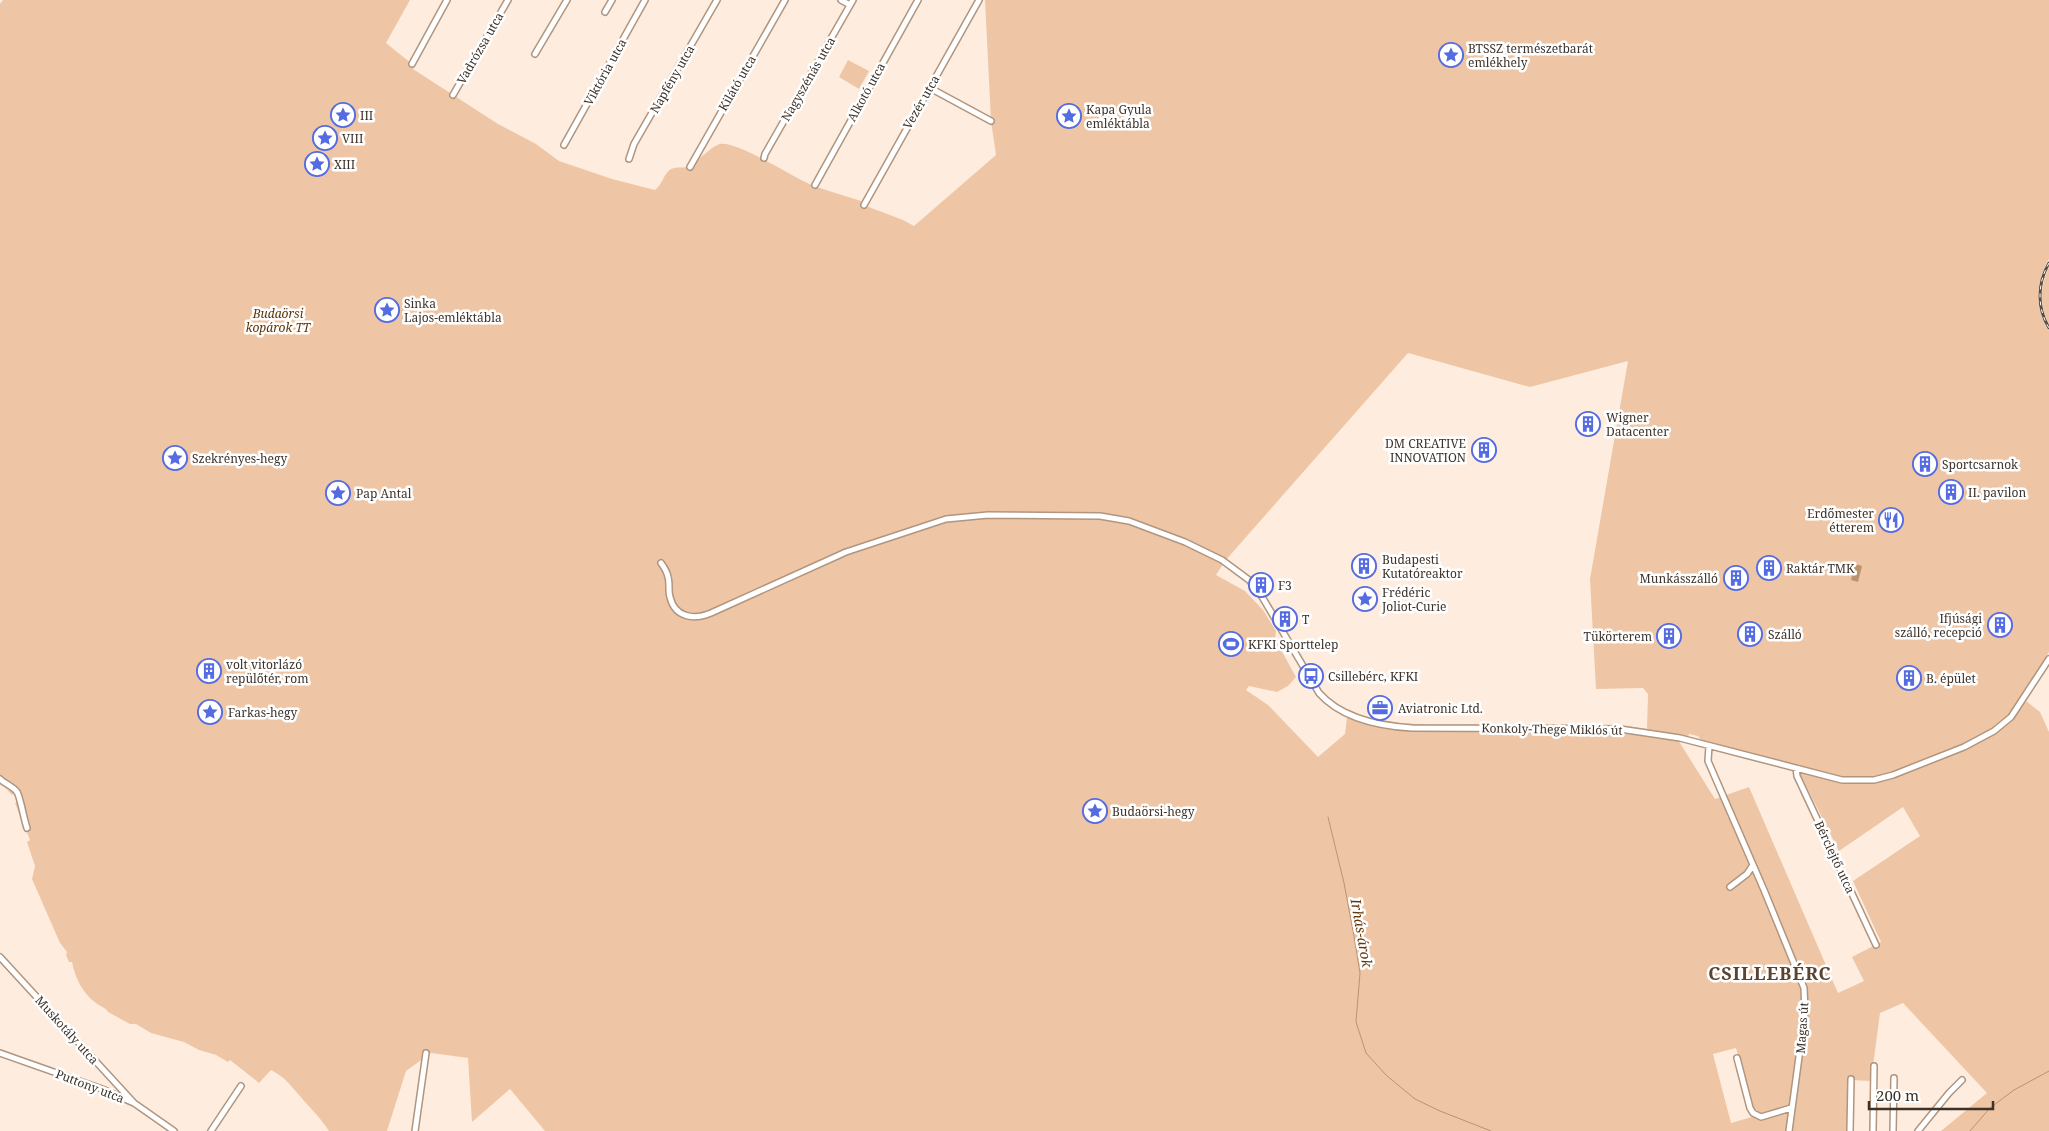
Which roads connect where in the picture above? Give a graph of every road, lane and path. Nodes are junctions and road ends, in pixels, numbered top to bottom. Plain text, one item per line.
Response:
1 (447, 0) edge
2 (508, 0) edge
3 (567, 0) edge
4 (612, 0) edge
5 (645, 0) edge
6 (717, 0) edge
7 (784, 0) edge
8 (841, 0) edge
9 (918, 0) edge
10 (979, 0) edge
11 (852, 3) edge
12 (605, 12) dead end
13 (535, 54) dead end
14 (412, 64) dead end
15 (930, 88) junction
16 (453, 95) dead end
17 (991, 121) dead end
18 (564, 144) dead end
19 (764, 158) dead end
20 (630, 159) dead end
21 (690, 166) dead end
22 (815, 185) dead end
23 (864, 205) dead end
24 (661, 563) dead end
25 (2049, 659) edge
26 (1709, 746) junction
27 (1796, 768) junction
28 (0, 779) edge
29 (27, 828) dead end
30 (1753, 865) junction
31 (1749, 872) junction
32 (1757, 874) junction
33 (1730, 887) dead end
34 (1876, 945) dead end
35 (0, 957) edge
36 (0, 1053) edge
37 (426, 1053) dead end
38 (1737, 1058) dead end
39 (1874, 1066) dead end
40 (1894, 1078) dead end
41 (1851, 1079) dead end
42 (1962, 1080) dead end
43 (241, 1086) dead end
44 (134, 1103) junction
45 (1791, 1108) junction
46 (174, 1131) edge
47 (211, 1131) edge
48 (415, 1131) edge
49 (1790, 1131) edge
50 (1850, 1131) edge
51 (1873, 1131) edge
52 (1893, 1131) edge
53 (1918, 1131) edge

1 - 14 street
2 - 16 street, Vadrózsa utca
3 - 13 street
4 - 12 street
5 - 18 street, Viktória utca
6 - 20 street, Napfény utca
7 - 21 street, Kilátó utca
8 - 11 street
9 - 22 street, Alkotó utca
10 - 15 street, Vezér utca
11 - 19 street, Nagyszénás utca
15 - 17 street
15 - 23 street, Vezér utca
24 - 26 street, Konkoly-Thege Miklós út
25 - 27 street, Konkoly-Thege Miklós út
26 - 27 street, Konkoly-Thege Miklós út
26 - 30 street, Magas út
27 - 34 street, Bérclejtő utca
28 - 29 street
30 - 31 street
30 - 32 street, Magas út
31 - 32 street
31 - 33 street
32 - 45 street, Magas út
35 - 44 street, Muskotály utca
36 - 44 street, Puttony utca
37 - 48 street
38 - 45 street
39 - 51 street
40 - 52 street
41 - 50 street
42 - 53 street
43 - 47 street
44 - 46 street, Puttony utca
45 - 49 street, Magas út

